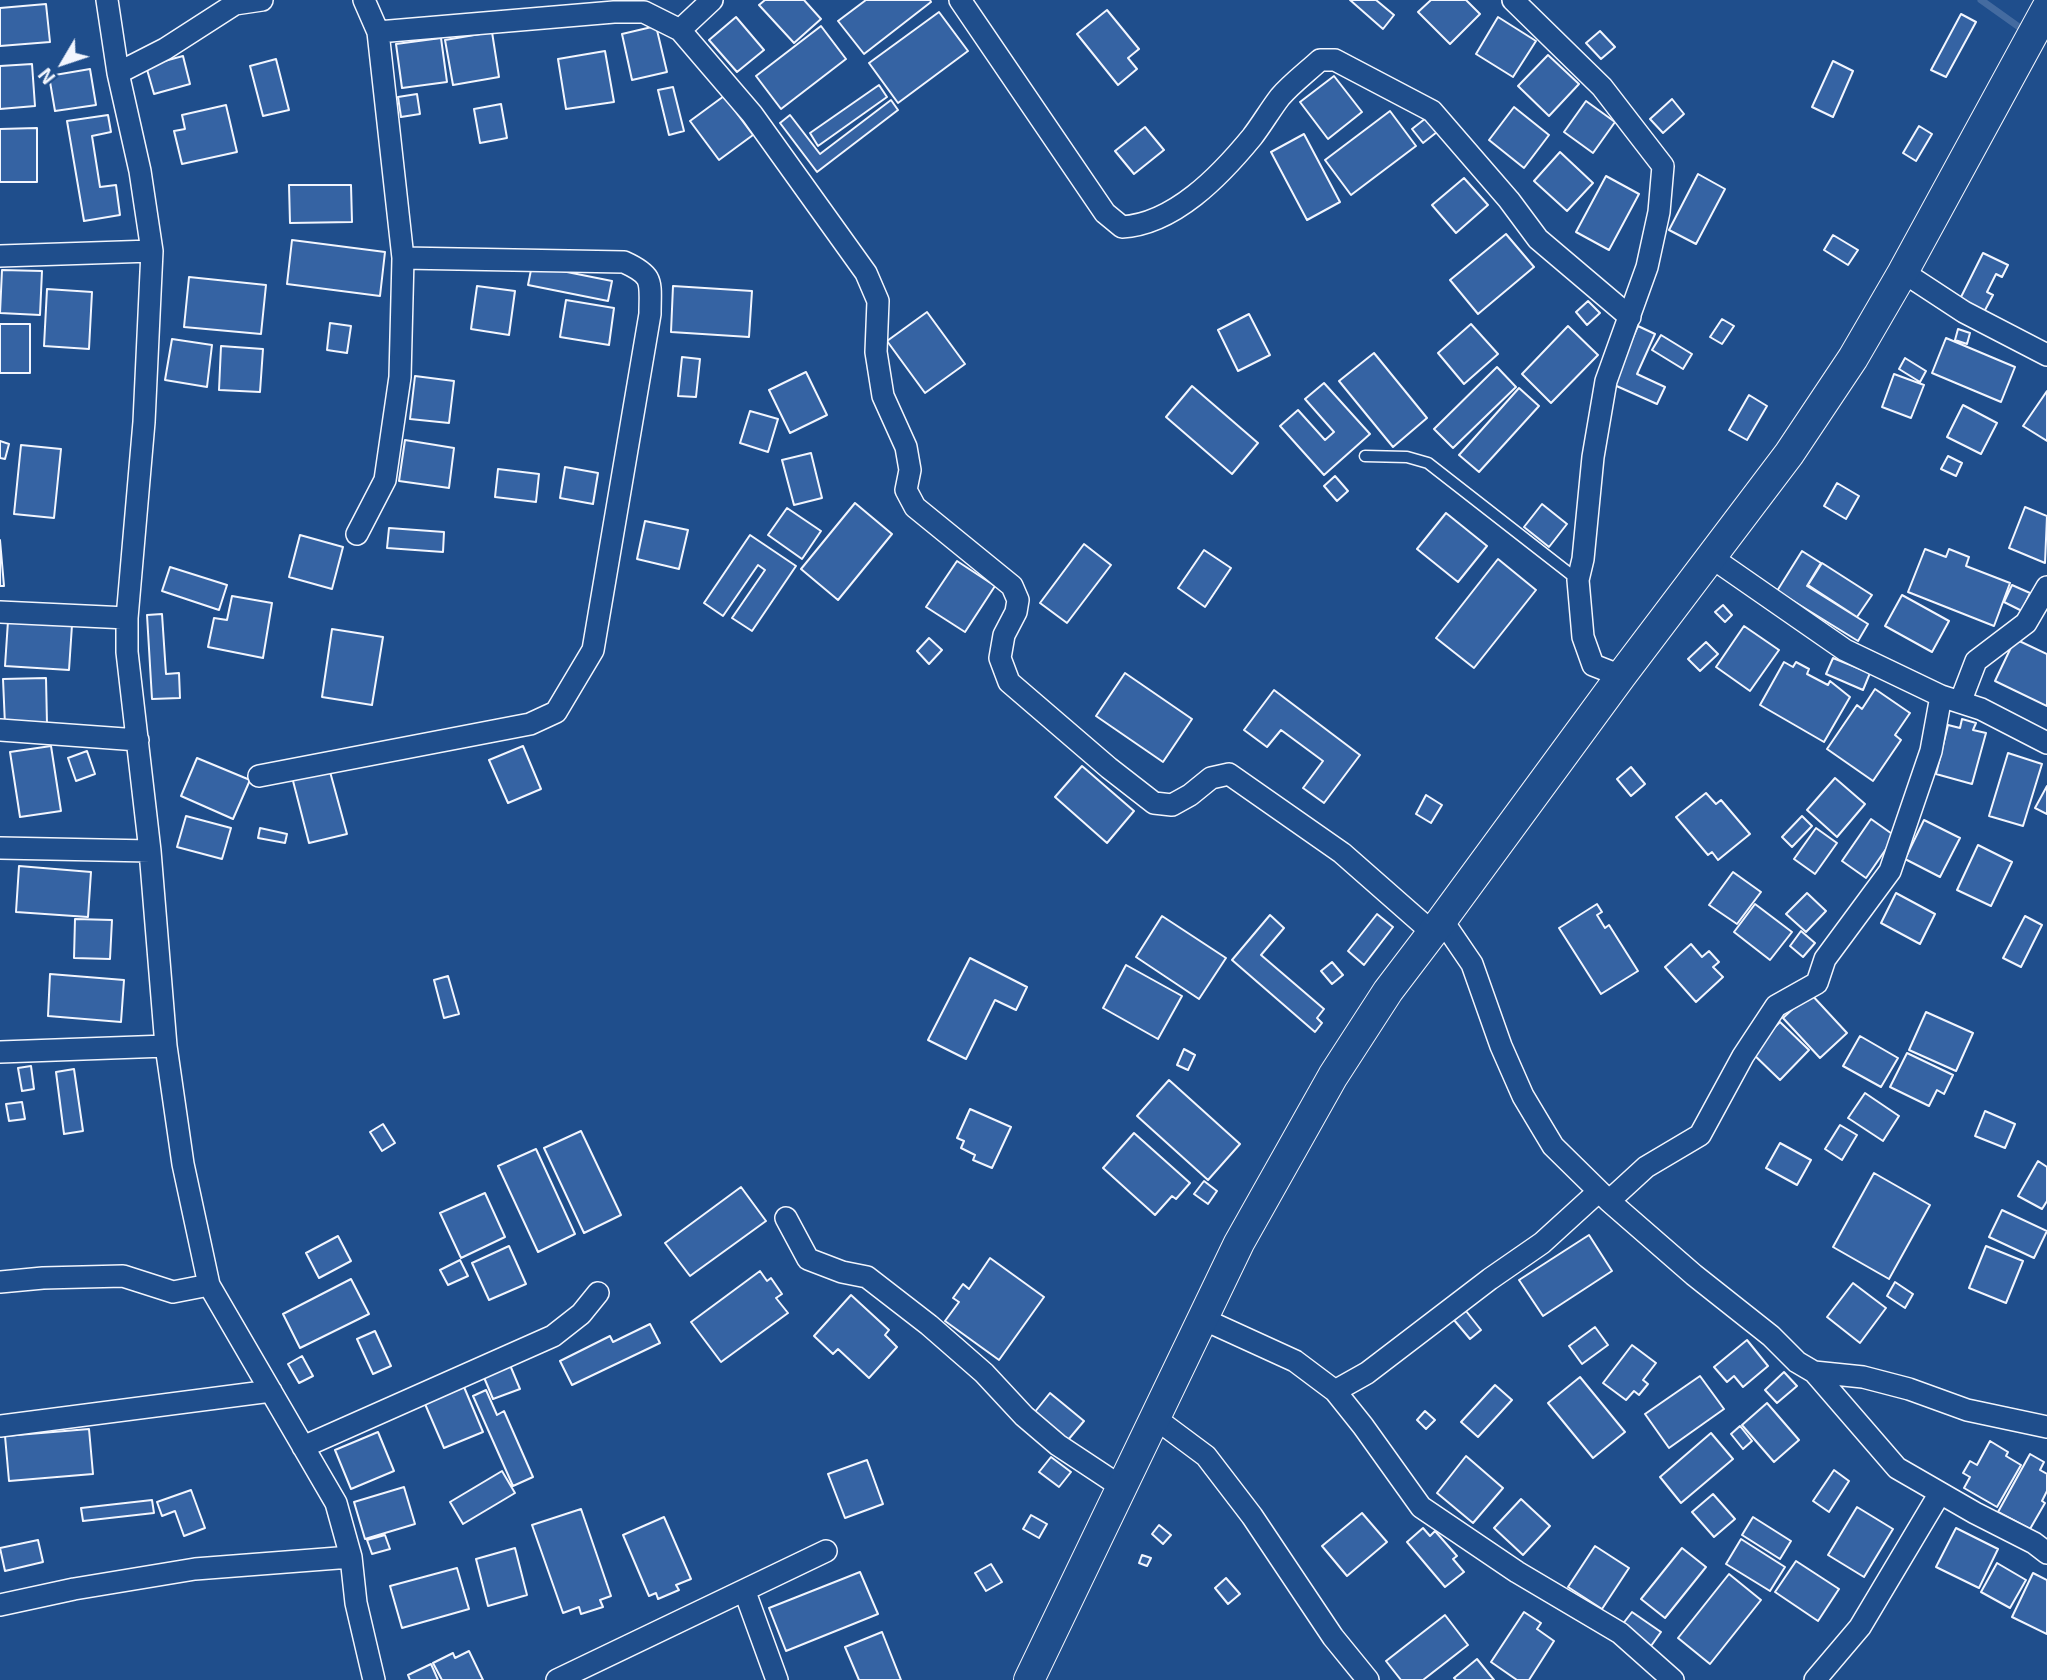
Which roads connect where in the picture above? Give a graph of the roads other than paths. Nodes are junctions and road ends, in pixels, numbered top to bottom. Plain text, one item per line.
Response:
1 (107, 0) edge
2 (262, 0) edge
3 (364, 0) edge
4 (712, 0) edge
5 (960, 0) edge
6 (1513, 0) edge
7 (2047, 8) edge
8 (680, 30) junction
9 (378, 32) junction
10 (118, 73) junction
11 (152, 251) junction
12 (0, 256) edge
13 (403, 258) junction
14 (1903, 272) junction
15 (1630, 317) junction
16 (2047, 355) edge
17 (1365, 456) dead end
18 (357, 534) dead end
19 (1711, 557) junction
20 (1578, 580) junction
21 (2047, 587) edge
22 (0, 612) edge
23 (127, 618) junction
24 (1620, 676) junction
25 (1951, 698) junction
26 (0, 730) edge
27 (138, 740) junction
28 (2047, 743) edge
29 (259, 776) dead end
30 (0, 848) edge
31 (150, 851) junction
32 (1438, 927) junction
33 (166, 1046) junction
34 (0, 1052) edge
35 (1603, 1196) junction
36 (786, 1218) dead end
37 (0, 1282) edge
38 (209, 1285) junction
39 (598, 1293) dead end
40 (1203, 1319) junction
41 (1814, 1372) junction
42 (271, 1391) junction
43 (1335, 1391) junction
44 (1155, 1418) junction
45 (0, 1426) edge
46 (2047, 1427) edge
47 (303, 1447) junction
48 (1120, 1486) junction
49 (1940, 1493) junction
50 (826, 1551) dead end
51 (2047, 1553) edge
52 (351, 1557) junction
53 (745, 1592) junction
54 (0, 1605) edge
55 (1037, 1675) edge
56 (374, 1680) edge
57 (557, 1680) edge
58 (777, 1680) edge
59 (1368, 1680) edge
60 (1672, 1680) edge
61 (1815, 1680) edge

1 - 10 street
2 - 10 street
3 - 9 street
4 - 8 street
5 - 15 street
6 - 15 street
7 - 14 main road
8 - 9 street
8 - 32 street
9 - 13 street
10 - 11 street
11 - 12 street
11 - 23 street
13 - 18 street
13 - 29 street
14 - 16 street
14 - 19 main road
15 - 20 street
17 - 20 lane
19 - 24 main road
19 - 25 street
20 - 24 street
21 - 25 street
22 - 23 street
23 - 27 street
24 - 32 main road
25 - 28 street
25 - 35 street
26 - 27 street
27 - 31 street
30 - 31 street
31 - 33 street
32 - 35 street
32 - 40 main road
33 - 34 street
33 - 38 street
35 - 41 street
35 - 43 street
36 - 48 street
37 - 38 street
38 - 42 street
39 - 47 street
40 - 43 street
40 - 44 main road
41 - 46 street
41 - 49 street
42 - 45 street
42 - 47 street
43 - 60 street
44 - 48 main road
44 - 59 street
47 - 52 street
48 - 55 main road
49 - 51 street
49 - 61 street
50 - 53 street
52 - 54 street
52 - 56 street
53 - 57 street
53 - 58 street

